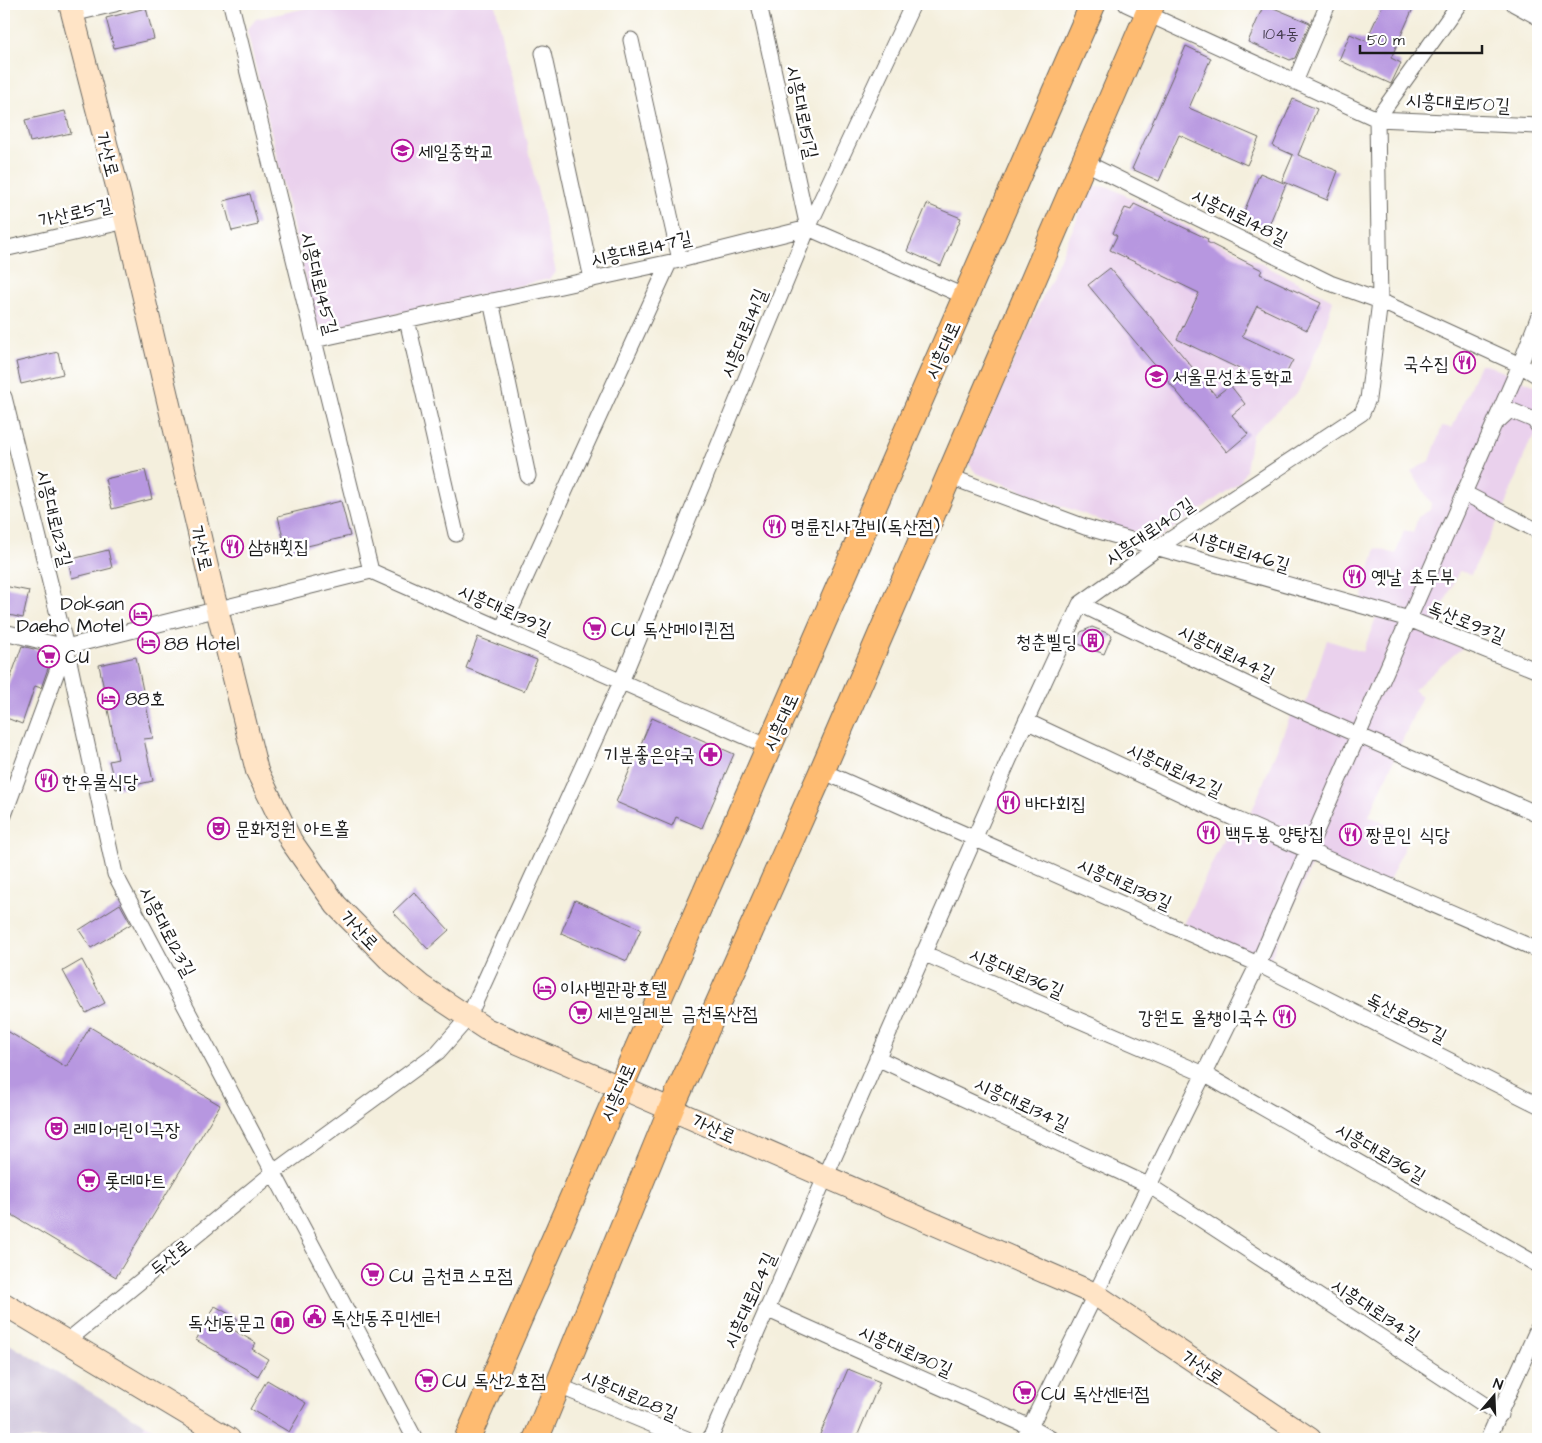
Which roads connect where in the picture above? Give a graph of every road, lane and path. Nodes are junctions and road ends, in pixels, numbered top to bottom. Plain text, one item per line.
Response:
1 (115, 4) edge
2 (231, 4) edge
3 (759, 4) edge
4 (913, 4) edge
5 (1093, 4) edge
6 (1328, 4) edge
7 (1459, 4) edge
8 (1514, 4) edge
9 (1142, 7) edge
10 (71, 9) edge
11 (1538, 17) edge
12 (631, 40) dead end
13 (543, 53) dead end
14 (1295, 82) junction
15 (1377, 119) junction
16 (1538, 126) edge
17 (1084, 162) junction
18 (126, 222) junction
19 (808, 228) junction
20 (4, 249) edge
21 (674, 262) junction
22 (592, 280) junction
23 (966, 297) junction
24 (490, 301) junction
25 (1380, 302) junction
26 (1538, 318) edge
27 (407, 320) junction
28 (314, 340) junction
29 (1520, 365) junction
30 (1538, 376) edge
31 (4, 397) edge
32 (1494, 425) junction
33 (1538, 426) edge
34 (528, 476) dead end
35 (948, 476) junction
36 (1464, 493) junction
37 (1538, 531) edge
38 (456, 534) dead end
39 (1159, 547) junction
40 (371, 571) junction
41 (1080, 604) junction
42 (217, 610) junction
43 (1409, 619) junction
44 (502, 629) junction
45 (4, 632) edge
46 (66, 647) junction
47 (1538, 672) edge
48 (621, 682) junction
49 (1026, 721) junction
50 (1358, 735) junction
51 (769, 747) junction
52 (822, 771) junction
53 (1538, 814) edge
54 (4, 815) edge
55 (975, 839) junction
56 (1308, 850) junction
57 (1538, 950) edge
58 (923, 954) junction
59 (1258, 964) junction
60 (468, 1018) junction
61 (877, 1058) junction
62 (1204, 1074) junction
63 (620, 1087) junction
64 (1538, 1105) edge
65 (671, 1109) junction
66 (274, 1172) junction
67 (824, 1176) junction
68 (1150, 1186) junction
69 (1538, 1265) edge
70 (1096, 1295) junction
71 (4, 1304) edge
72 (766, 1309) junction
73 (1538, 1328) edge
74 (66, 1342) junction
75 (559, 1386) junction
76 (1500, 1415) junction
77 (1027, 1433) edge
78 (229, 1439) edge
79 (415, 1439) edge
80 (467, 1439) edge
81 (536, 1439) edge
82 (686, 1439) edge
83 (710, 1439) edge
84 (1051, 1439) edge
85 (1310, 1439) edge
86 (1488, 1439) edge

1 - 10 street
2 - 28 street, 시흥대로145길
3 - 19 street, 시흥대로151길
4 - 19 street, 시흥대로141길
5 - 23 main road, 시흥대로
6 - 14 street
7 - 15 street, 시흥대로150길
8 - 11 street
9 - 14 street, 시흥대로150길
9 - 17 main road
10 - 18 main road, 가산로
12 - 21 street
13 - 22 street
14 - 15 street, 시흥대로150길
15 - 16 street, 시흥대로150길
15 - 25 street
17 - 25 street, 시흥대로148길
17 - 35 main road
18 - 20 street, 가산로5길
18 - 42 main road, 가산로
19 - 21 street, 시흥대로147길
19 - 23 street
19 - 48 street, 시흥대로141길
21 - 22 street, 시흥대로147길
21 - 44 street
22 - 24 street, 시흥대로147길
23 - 51 main road, 시흥대로
24 - 27 street, 시흥대로147길
24 - 34 street
25 - 29 street, 시흥대로148길
25 - 39 street, 시흥대로140길
26 - 29 street
27 - 28 street, 시흥대로147길
27 - 38 street
28 - 40 street, 시흥대로145길
29 - 30 street, 시흥대로148길
29 - 32 street
31 - 46 street, 시흥대로123길
32 - 33 street
32 - 36 street
35 - 39 street, 시흥대로146길
35 - 52 main road
36 - 37 street
36 - 43 street
39 - 41 street, 시흥대로140길
39 - 43 street, 시흥대로146길
40 - 42 street
40 - 44 street, 시흥대로139길
41 - 49 street, 시흥대로140길
41 - 50 street, 시흥대로144길
42 - 46 street
42 - 60 main road, 가산로
43 - 47 street, 독산로93길
43 - 50 street
44 - 48 street, 시흥대로139길
45 - 46 street
46 - 54 street
46 - 66 street, 시흥대로123길
48 - 51 street, 시흥대로139길
48 - 60 street
49 - 55 street, 시흥대로140길
49 - 56 street, 시흥대로142길
50 - 53 street, 시흥대로144길
50 - 56 street
51 - 63 main road, 시흥대로
52 - 55 street, 시흥대로138길
52 - 65 main road
55 - 58 street
55 - 59 street, 시흥대로138길
56 - 57 street, 시흥대로142길
56 - 59 street
58 - 61 street
58 - 62 street, 시흥대로136길
59 - 62 street
59 - 64 street, 독산로85길
60 - 63 main road, 가산로
60 - 66 street
61 - 67 street
61 - 68 street, 시흥대로134길
62 - 68 street
62 - 69 street, 시흥대로136길
63 - 65 main road, 가산로
63 - 80 main road, 시흥대로
65 - 67 main road, 가산로
65 - 75 main road
66 - 74 street, 두산로
66 - 79 street, 시흥대로123길
67 - 70 main road, 가산로
67 - 72 street, 시흥대로124길
68 - 70 street
68 - 76 street, 시흥대로134길
70 - 77 street
70 - 85 main road, 가산로
71 - 74 main road
72 - 77 street, 시흥대로130길
72 - 83 street, 시흥대로124길
73 - 76 street
74 - 78 main road
75 - 81 main road
75 - 82 street, 시흥대로128길
76 - 86 street
77 - 84 street, 시흥대로130길

